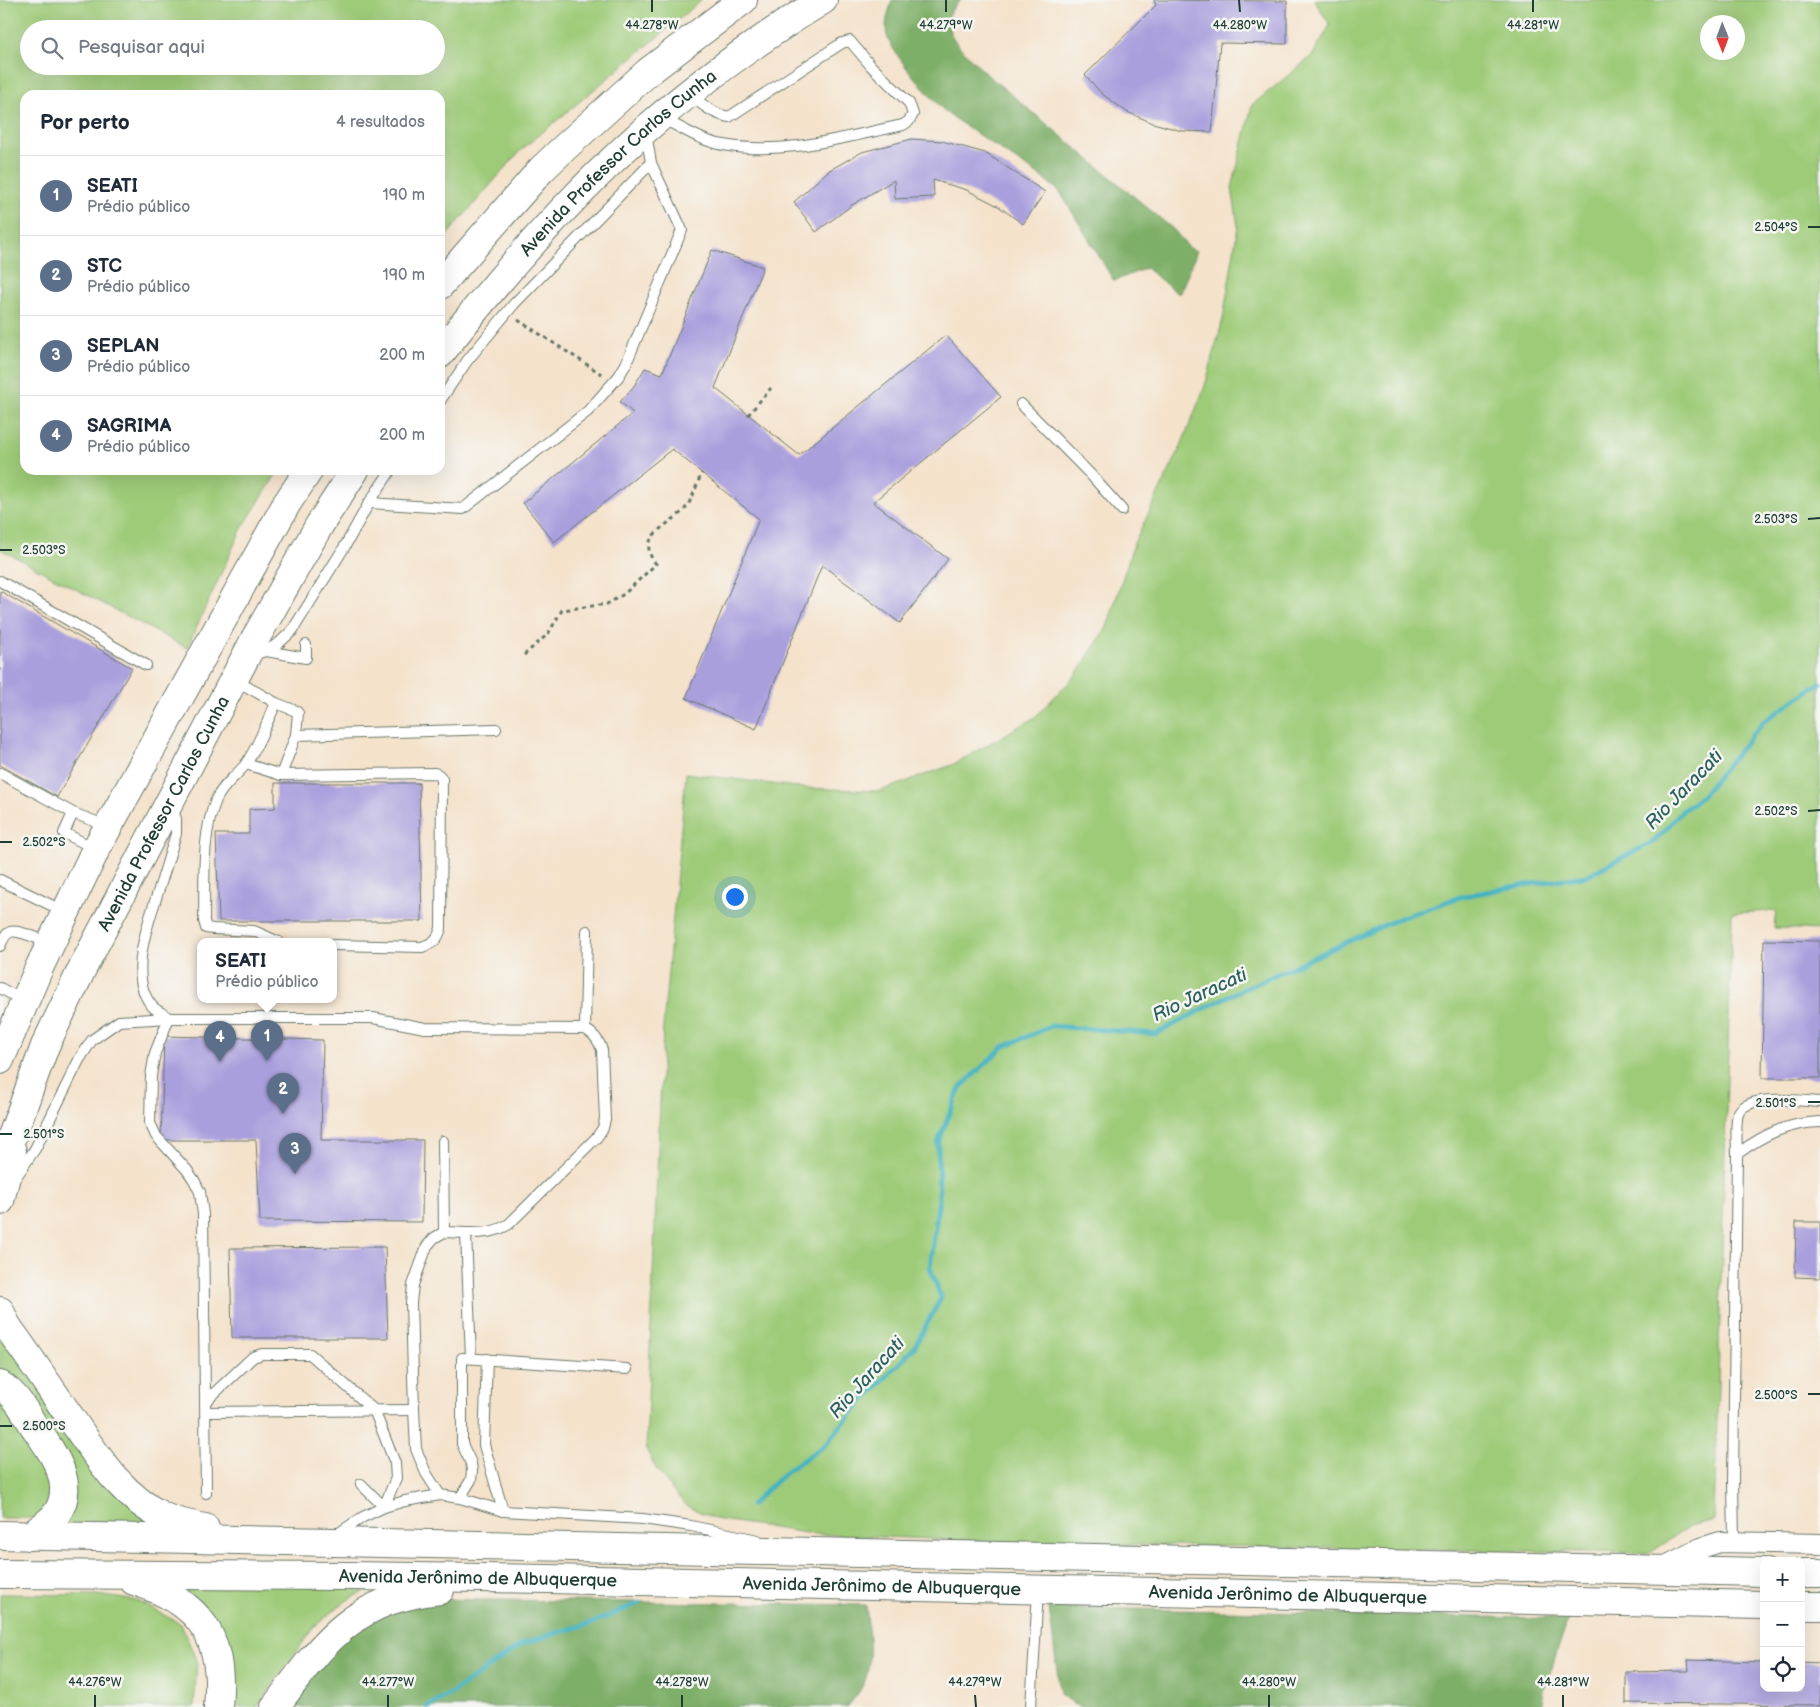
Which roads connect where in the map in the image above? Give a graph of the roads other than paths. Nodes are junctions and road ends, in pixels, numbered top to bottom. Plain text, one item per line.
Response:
1 (743, 0) edge
2 (823, 0) edge
3 (689, 94) junction
4 (652, 124) junction
5 (651, 164) junction
6 (445, 279) edge
7 (445, 347) edge
8 (445, 394) edge
9 (1021, 404) dead end
10 (306, 475) edge
11 (388, 475) edge
12 (341, 476) edge
13 (287, 503) junction
14 (369, 503) junction
15 (1122, 510) dead end
16 (0, 581) edge
17 (306, 645) dead end
18 (250, 656) junction
19 (146, 665) dead end
20 (276, 703) junction
21 (496, 729) dead end
22 (296, 735) junction
23 (246, 764) junction
24 (0, 774) edge
25 (281, 775) junction
26 (170, 803) junction
27 (73, 813) junction
28 (102, 838) junction
29 (0, 880) edge
30 (66, 912) junction
31 (588, 931) dead end
32 (270, 938) edge
33 (50, 944) junction
34 (0, 946) edge
35 (337, 946) edge
36 (0, 988) edge
37 (24, 1002) junction
38 (169, 1018) junction
39 (585, 1029) junction
40 (0, 1060) edge
41 (1820, 1102) edge
42 (22, 1111) junction
43 (1820, 1122) edge
44 (443, 1141) dead end
45 (1737, 1154) junction
46 (0, 1169) edge
47 (0, 1202) edge
48 (444, 1232) junction
49 (466, 1233) junction
50 (0, 1311) edge
51 (466, 1358) junction
52 (487, 1359) junction
53 (627, 1368) dead end
54 (0, 1385) edge
55 (206, 1406) junction
56 (374, 1410) junction
57 (414, 1410) junction
58 (361, 1484) dead end
59 (206, 1493) dead end
60 (440, 1495) junction
61 (460, 1498) junction
62 (384, 1507) junction
63 (503, 1511) junction
64 (0, 1536) edge
65 (30, 1536) junction
66 (271, 1540) junction
67 (326, 1541) junction
68 (1734, 1542) junction
69 (1820, 1544) edge
70 (815, 1553) junction
71 (1658, 1570) junction
72 (1760, 1572) edge
73 (1805, 1573) edge
74 (1820, 1573) edge
75 (0, 1574) edge
76 (111, 1574) junction
77 (548, 1579) junction
78 (1038, 1590) junction
79 (1760, 1605) edge
80 (1805, 1606) edge
81 (1820, 1606) edge
82 (218, 1707) edge
83 (275, 1707) edge
84 (1031, 1707) edge

1 - 6 main road
2 - 3 main road, Avenida Professor Carlos Cunha
3 - 4 main road, Avenida Professor Carlos Cunha
3 - 4 lane
4 - 5 lane
4 - 7 main road, Avenida Professor Carlos Cunha
5 - 8 lane
5 - 14 lane
9 - 15 lane
10 - 13 main road
11 - 14 lane
12 - 18 main road, Avenida Professor Carlos Cunha
13 - 18 main road
13 - 28 main road
14 - 18 lane
16 - 19 lane
17 - 18 lane
18 - 20 lane
18 - 26 main road, Avenida Professor Carlos Cunha
20 - 22 lane
20 - 23 lane
21 - 22 lane
22 - 25 lane
23 - 25 lane
23 - 32 lane
24 - 27 lane
25 - 35 lane
26 - 38 lane
26 - 42 main road, Avenida Professor Carlos Cunha
27 - 28 lane
27 - 28 lane
28 - 30 main road
29 - 30 lane
30 - 33 main road
31 - 39 lane
33 - 34 lane
33 - 37 main road
36 - 37 lane
37 - 40 main road
38 - 39 lane
38 - 47 lane
38 - 55 lane
39 - 49 lane
41 - 45 lane
42 - 46 main road, Avenida Professor Carlos Cunha
42 - 47 main road
43 - 45 lane
44 - 48 lane
45 - 68 lane
48 - 49 lane
48 - 57 lane
49 - 51 lane
50 - 66 main road
51 - 52 lane
51 - 61 lane
52 - 53 lane
52 - 63 lane
54 - 65 main road
55 - 56 lane
55 - 56 lane
55 - 59 lane
56 - 57 lane
56 - 62 lane
57 - 60 lane
58 - 62 lane
60 - 61 lane
60 - 62 lane
61 - 63 lane
62 - 67 lane
63 - 70 lane
64 - 65 main road, Avenida Jerônimo de Albuquerque
65 - 66 main road, Avenida Jerônimo de Albuquerque
66 - 67 main road, Avenida Jerônimo de Albuquerque
67 - 70 main road, Avenida Jerônimo de Albuquerque
68 - 69 street, Avenida Jerônimo de Albuquerque
68 - 71 street, Avenida Jerônimo de Albuquerque
70 - 71 main road, Avenida Jerônimo de Albuquerque
71 - 72 main road, Avenida Jerônimo de Albuquerque
73 - 74 main road
75 - 76 main road, Avenida Jerônimo de Albuquerque
76 - 77 main road, Avenida Jerônimo de Albuquerque
76 - 82 main road
77 - 78 main road, Avenida Jerônimo de Albuquerque
77 - 83 main road
78 - 79 main road, Avenida Jerônimo de Albuquerque
78 - 84 lane
80 - 81 main road

